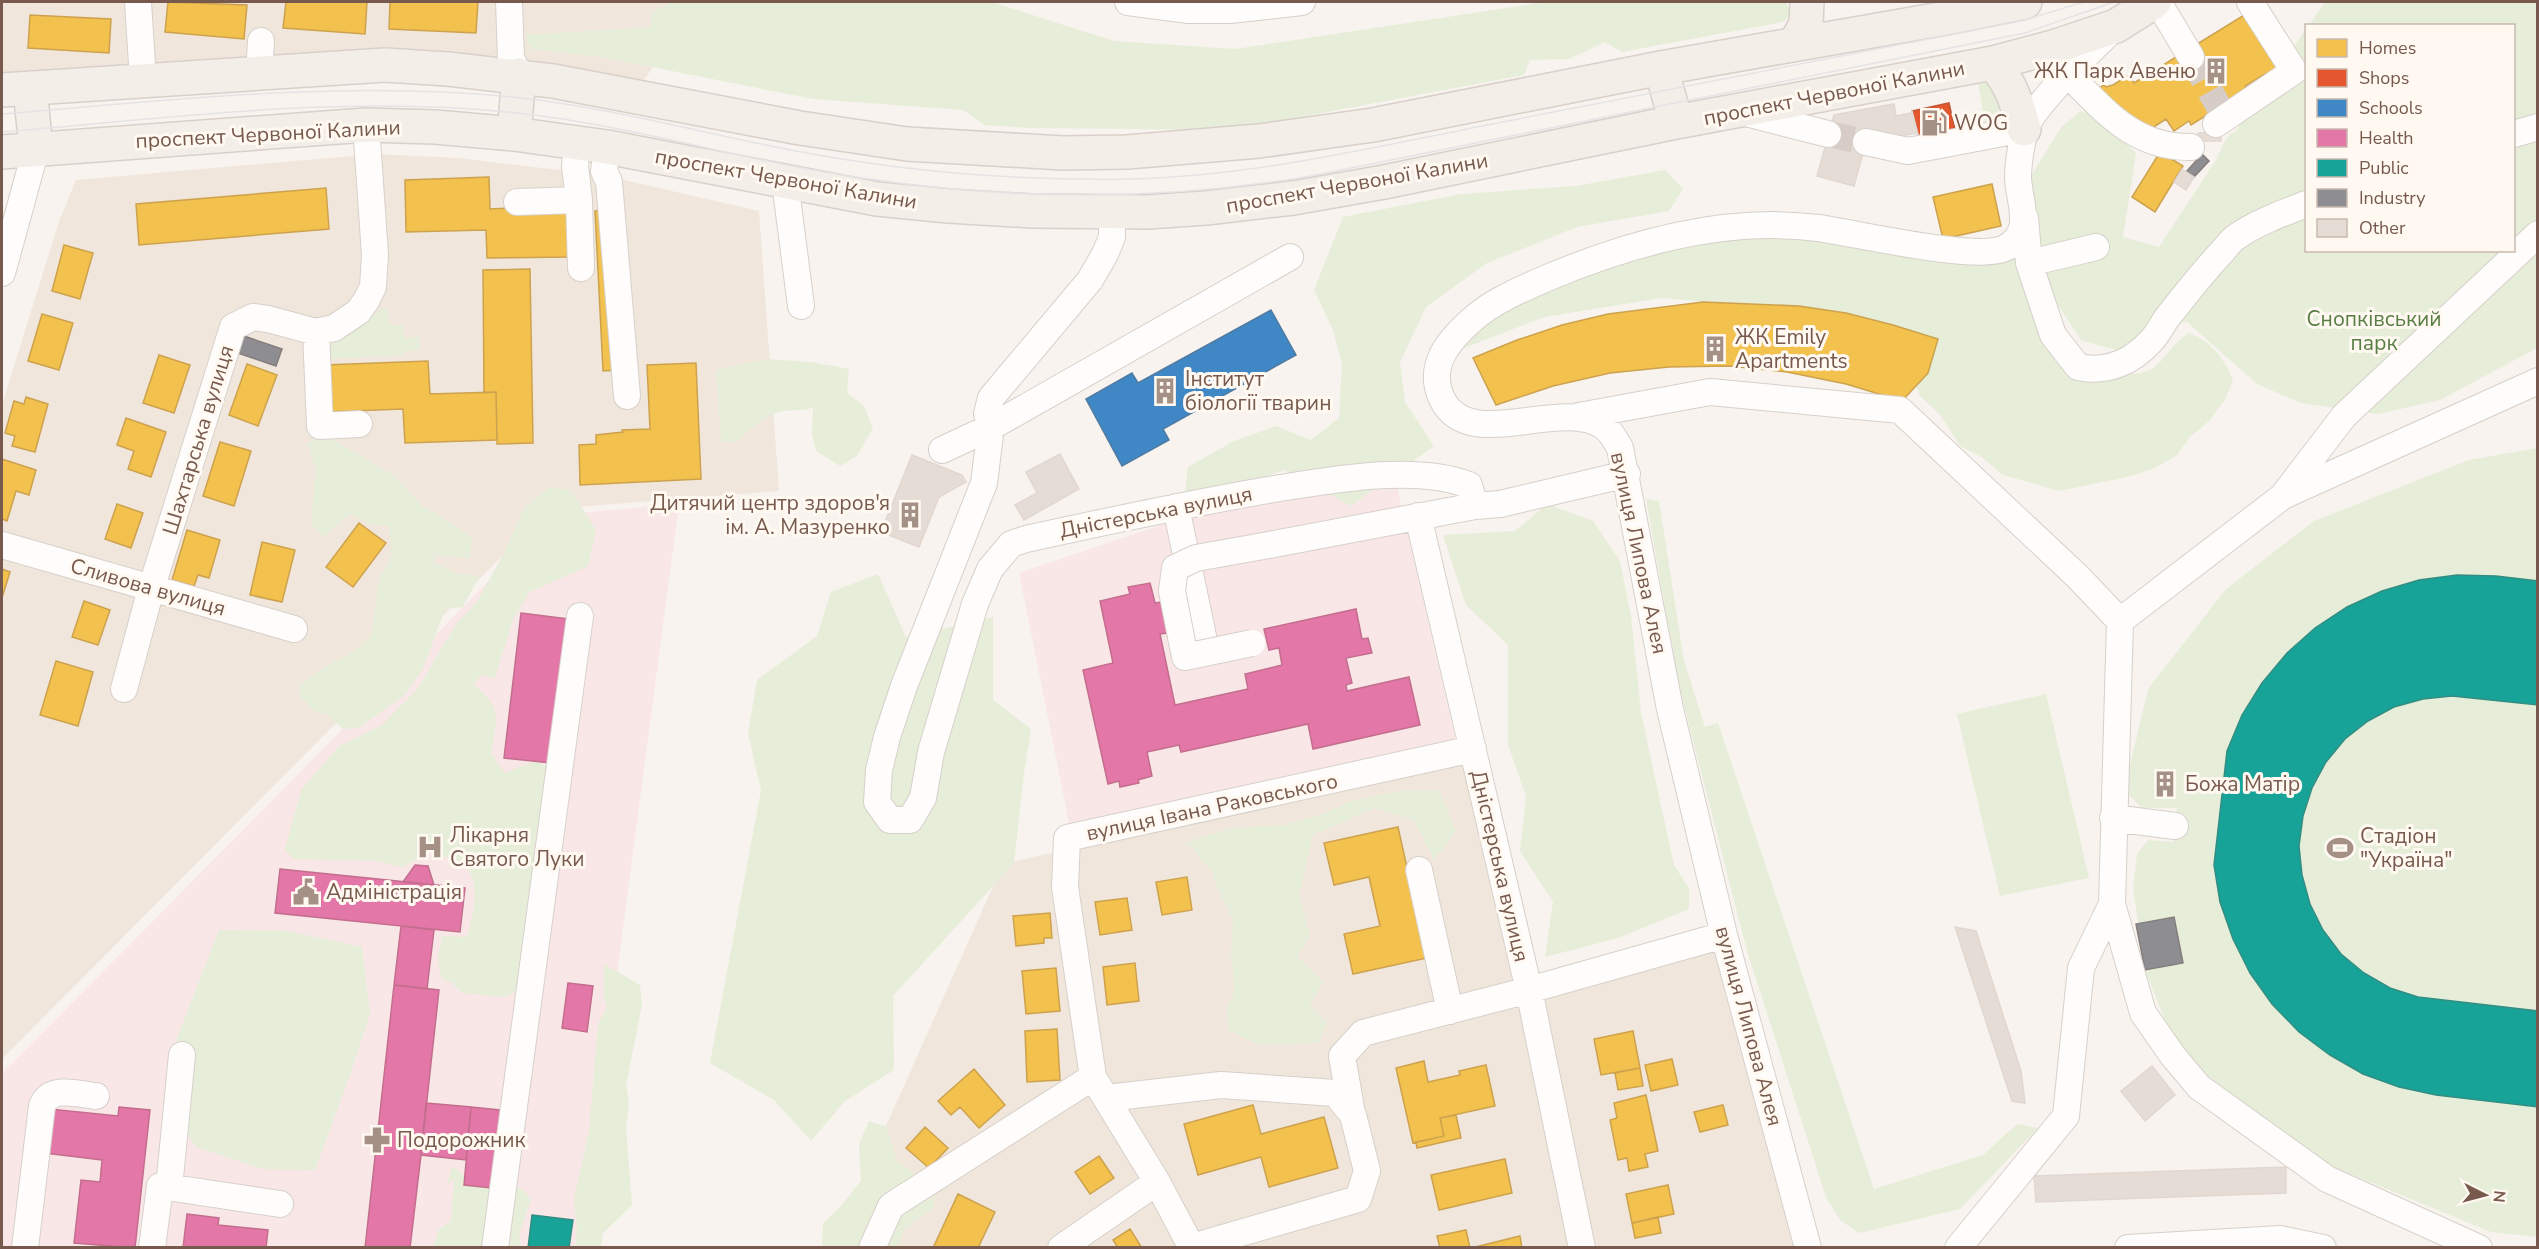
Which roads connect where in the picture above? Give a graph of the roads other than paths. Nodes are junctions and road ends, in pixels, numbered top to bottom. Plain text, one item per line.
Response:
1 (138, 2) edge
2 (510, 2) edge
3 (1128, 2) edge
4 (1302, 2) edge
5 (1807, 2) edge
6 (2156, 2) edge
7 (2250, 2) edge
8 (2011, 3) edge
9 (2116, 26) junction
10 (1795, 44) junction
11 (2191, 57) tunnel mouth
12 (1993, 63) junction
13 (1661, 68) junction
14 (2068, 74) junction
15 (519, 75) junction
16 (143, 80) junction
17 (16, 89) edge
18 (1739, 111) junction
19 (2220, 116) dead end
20 (1676, 122) junction
21 (366, 124) junction
22 (2538, 127) edge
23 (2025, 129) junction
24 (514, 134) junction
25 (1828, 134) tunnel mouth
26 (2515, 134) edge
27 (1866, 142) tunnel mouth
28 (592, 145) junction
29 (2191, 147) dead end
30 (36, 149) junction
31 (2, 152) edge
32 (784, 182) junction
33 (579, 200) junction
34 (517, 202) dead end
35 (2305, 205) edge
36 (1112, 213) junction
37 (2025, 218) junction
38 (2538, 234) edge
39 (2096, 247) dead end
40 (1290, 257) dead end
41 (2029, 263) junction
42 (581, 268) dead end
43 (2, 273) edge
44 (801, 306) dead end
45 (316, 332) junction
46 (2538, 381) edge
47 (627, 396) dead end
48 (1578, 417) junction
49 (359, 424) dead end
50 (991, 427) junction
51 (942, 450) dead end
52 (1627, 474) junction
53 (2283, 496) junction
54 (1475, 506) junction
55 (1176, 507) junction
56 (1418, 516) junction
57 (2, 545) edge
58 (151, 589) junction
59 (580, 616) dead end
60 (2120, 621) junction
61 (294, 629) dead end
62 (1203, 636) dead end
63 (1252, 643) dead end
64 (124, 689) dead end
65 (1473, 749) junction
66 (2113, 818) junction
67 (2175, 826) dead end
68 (1419, 870) dead end
69 (2112, 904) junction
70 (1724, 935) junction
71 (1529, 990) junction
72 (1450, 1011) junction
73 (182, 1055) dead end
74 (1100, 1088) junction
75 (96, 1096) dead end
76 (1353, 1116) junction
77 (1157, 1182) junction
78 (170, 1188) junction
79 (280, 1204) dead end
80 (2279, 1243) edge
81 (1192, 1247) edge
82 (25, 1248) edge
83 (152, 1248) edge
84 (495, 1248) edge
85 (872, 1248) edge
86 (1061, 1248) edge
87 (1582, 1248) edge
88 (1808, 1248) edge
89 (1958, 1248) edge
90 (2128, 1248) edge
91 (2323, 1248) edge
92 (2479, 1248) edge

1 - 16 street
2 - 15 street
3 - 4 street
5 - 10 main road
6 - 9 main road, проспект Червоної Калини
6 - 11 street
7 - 19 street
8 - 10 main road
9 - 12 main road, проспект Червоної Калини
9 - 14 street
10 - 13 main road
12 - 18 main road, проспект Червоної Калини
12 - 23 main road
13 - 15 main road
13 - 20 main road
14 - 23 street
14 - 29 street
15 - 16 main road
15 - 24 main road
16 - 17 main road
17 - 30 main road
18 - 20 main road, проспект Червоної Калини
18 - 25 street
20 - 36 main road, проспект Червоної Калини
21 - 24 main road, проспект Червоної Калини
21 - 30 main road, проспект Червоної Калини
21 - 45 street
22 - 26 street
23 - 27 street
23 - 37 street
24 - 28 main road, проспект Червоної Калини
28 - 32 main road, проспект Червоної Калини
28 - 33 street
28 - 47 street
30 - 31 main road, проспект Червоної Калини
30 - 43 street
32 - 36 main road, проспект Червоної Калини
32 - 44 street
33 - 34 street
33 - 42 street
35 - 41 street
36 - 50 street
37 - 41 street
37 - 48 street, вулиця Липова Алея
38 - 53 street
39 - 41 street
40 - 50 street
45 - 49 street
45 - 58 street, Шахтарська вулиця
46 - 53 street
48 - 52 street, вулиця Липова Алея
48 - 60 street
50 - 51 street
50 - 55 street, Дністерська вулиця
52 - 54 street
52 - 70 street, вулиця Липова Алея
53 - 60 street
54 - 55 street, Дністерська вулиця
54 - 56 street
55 - 62 street
56 - 63 street, bridge
56 - 65 street, Дністерська вулиця
57 - 58 street, Сливова вулиця
58 - 61 street, Сливова вулиця
58 - 64 street, Шахтарська вулиця
59 - 84 street
60 - 66 street
65 - 71 street, Дністерська вулиця
65 - 74 street, вулиця Івана Раковського
66 - 67 street
66 - 69 street
68 - 72 street
69 - 89 street
69 - 92 street
70 - 71 street, Дністерська вулиця
70 - 88 street, вулиця Липова Алея
71 - 72 street
71 - 87 street, Дністерська вулиця
72 - 76 street
73 - 78 street
74 - 76 street
74 - 77 street, вулиця Івана Раковського
74 - 85 street
75 - 82 street
76 - 81 street
77 - 81 street, вулиця Івана Раковського
77 - 86 street
78 - 79 street
78 - 83 street
80 - 90 street
80 - 91 street

